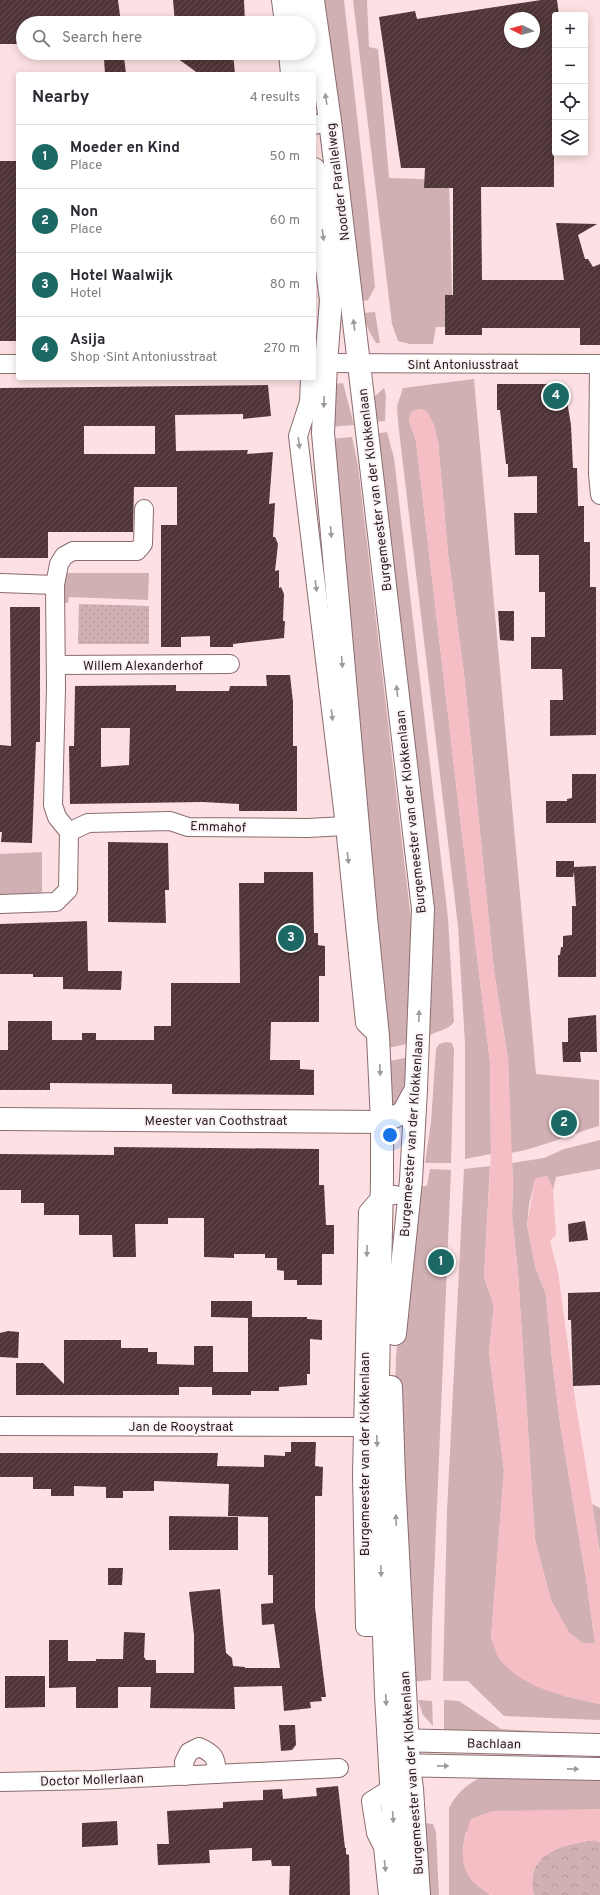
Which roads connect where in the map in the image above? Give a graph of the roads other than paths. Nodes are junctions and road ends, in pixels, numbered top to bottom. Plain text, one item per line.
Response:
1 (281, 0) edge
2 (295, 0) edge
3 (312, 0) edge
4 (283, 16) edge
5 (296, 16) edge
6 (313, 16) edge
7 (316, 49) edge
8 (289, 60) edge
9 (302, 60) edge
10 (290, 72) edge
11 (303, 72) edge
12 (322, 123) edge
13 (316, 184) edge
14 (0, 364) edge
15 (16, 364) edge
16 (359, 364) junction
17 (599, 364) edge
18 (317, 368) edge
19 (314, 380) edge
20 (600, 495) edge
21 (144, 509) dead end
22 (0, 583) edge
23 (55, 584) junction
24 (230, 664) dead end
25 (56, 665) junction
26 (345, 826) junction
27 (69, 832) junction
28 (0, 904) edge
29 (378, 1036) junction
30 (416, 1089) junction
31 (0, 1119) edge
32 (382, 1122) junction
33 (388, 1195) junction
34 (395, 1334) junction
35 (0, 1426) edge
36 (363, 1427) junction
37 (392, 1627) junction
38 (398, 1740) junction
39 (600, 1746) edge
40 (399, 1765) junction
41 (340, 1768) dead end
42 (600, 1769) edge
43 (217, 1774) junction
44 (185, 1776) junction
45 (0, 1782) edge
46 (392, 1788) junction
47 (388, 1895) edge
48 (402, 1895) edge
49 (419, 1895) edge

1 - 4 street
2 - 5 main road
6 -> 3 main road, Noorder Parallelweg
12 -> 7 main road, Noorder Parallelweg
8 - 10 street
9 - 11 main road
16 -> 12 main road, Noorder Parallelweg
13 -> 18 main road, Noorder Parallelweg
14 - 15 street
16 - 17 street, Sint Antoniusstraat
16 - 18 street, Sint Antoniusstraat
30 -> 16 main road, Burgemeester van der Klokkenlaan
17 - 20 street
18 -> 29 main road, Burgemeester van der Klokkenlaan
19 -> 26 street
21 - 23 street
22 - 23 street
23 - 25 street
24 - 25 street, Willem Alexanderhof
25 - 27 street
26 - 27 street, Emmahof
26 -> 29 street
27 - 28 street
29 -> 32 main road, Burgemeester van der Klokkenlaan
30 - 32 main road, Meester van Coothstraat
30 - 34 main road, Burgemeester van der Klokkenlaan
31 - 32 main road, Meester van Coothstraat
32 - 33 main road, Burgemeester van der Klokkenlaan
33 - 34 main road, Burgemeester van der Klokkenlaan
33 -> 36 street, Burgemeester van der Klokkenlaan
33 -> 37 main road, Burgemeester van der Klokkenlaan
37 -> 34 main road, Burgemeester van der Klokkenlaan
35 - 36 street, Jan de Rooystraat
36 - 37 street, Burgemeester van der Klokkenlaan
37 - 38 main road, Burgemeester van der Klokkenlaan
38 - 39 main road, Bachlaan
38 - 40 main road, Burgemeester van der Klokkenlaan
40 -> 42 main road, Bachlaan
40 - 46 main road, Burgemeester van der Klokkenlaan
40 - 49 main road, Burgemeester van der Klokkenlaan
41 - 43 street, Doctor Mollerlaan
43 - 44 street, Doctor Mollerlaan
43 - 44 street
44 - 45 street, Doctor Mollerlaan
46 -> 47 street, Burgemeester van der Klokkenlaan
46 -> 48 main road, Burgemeester van der Klokkenlaan

